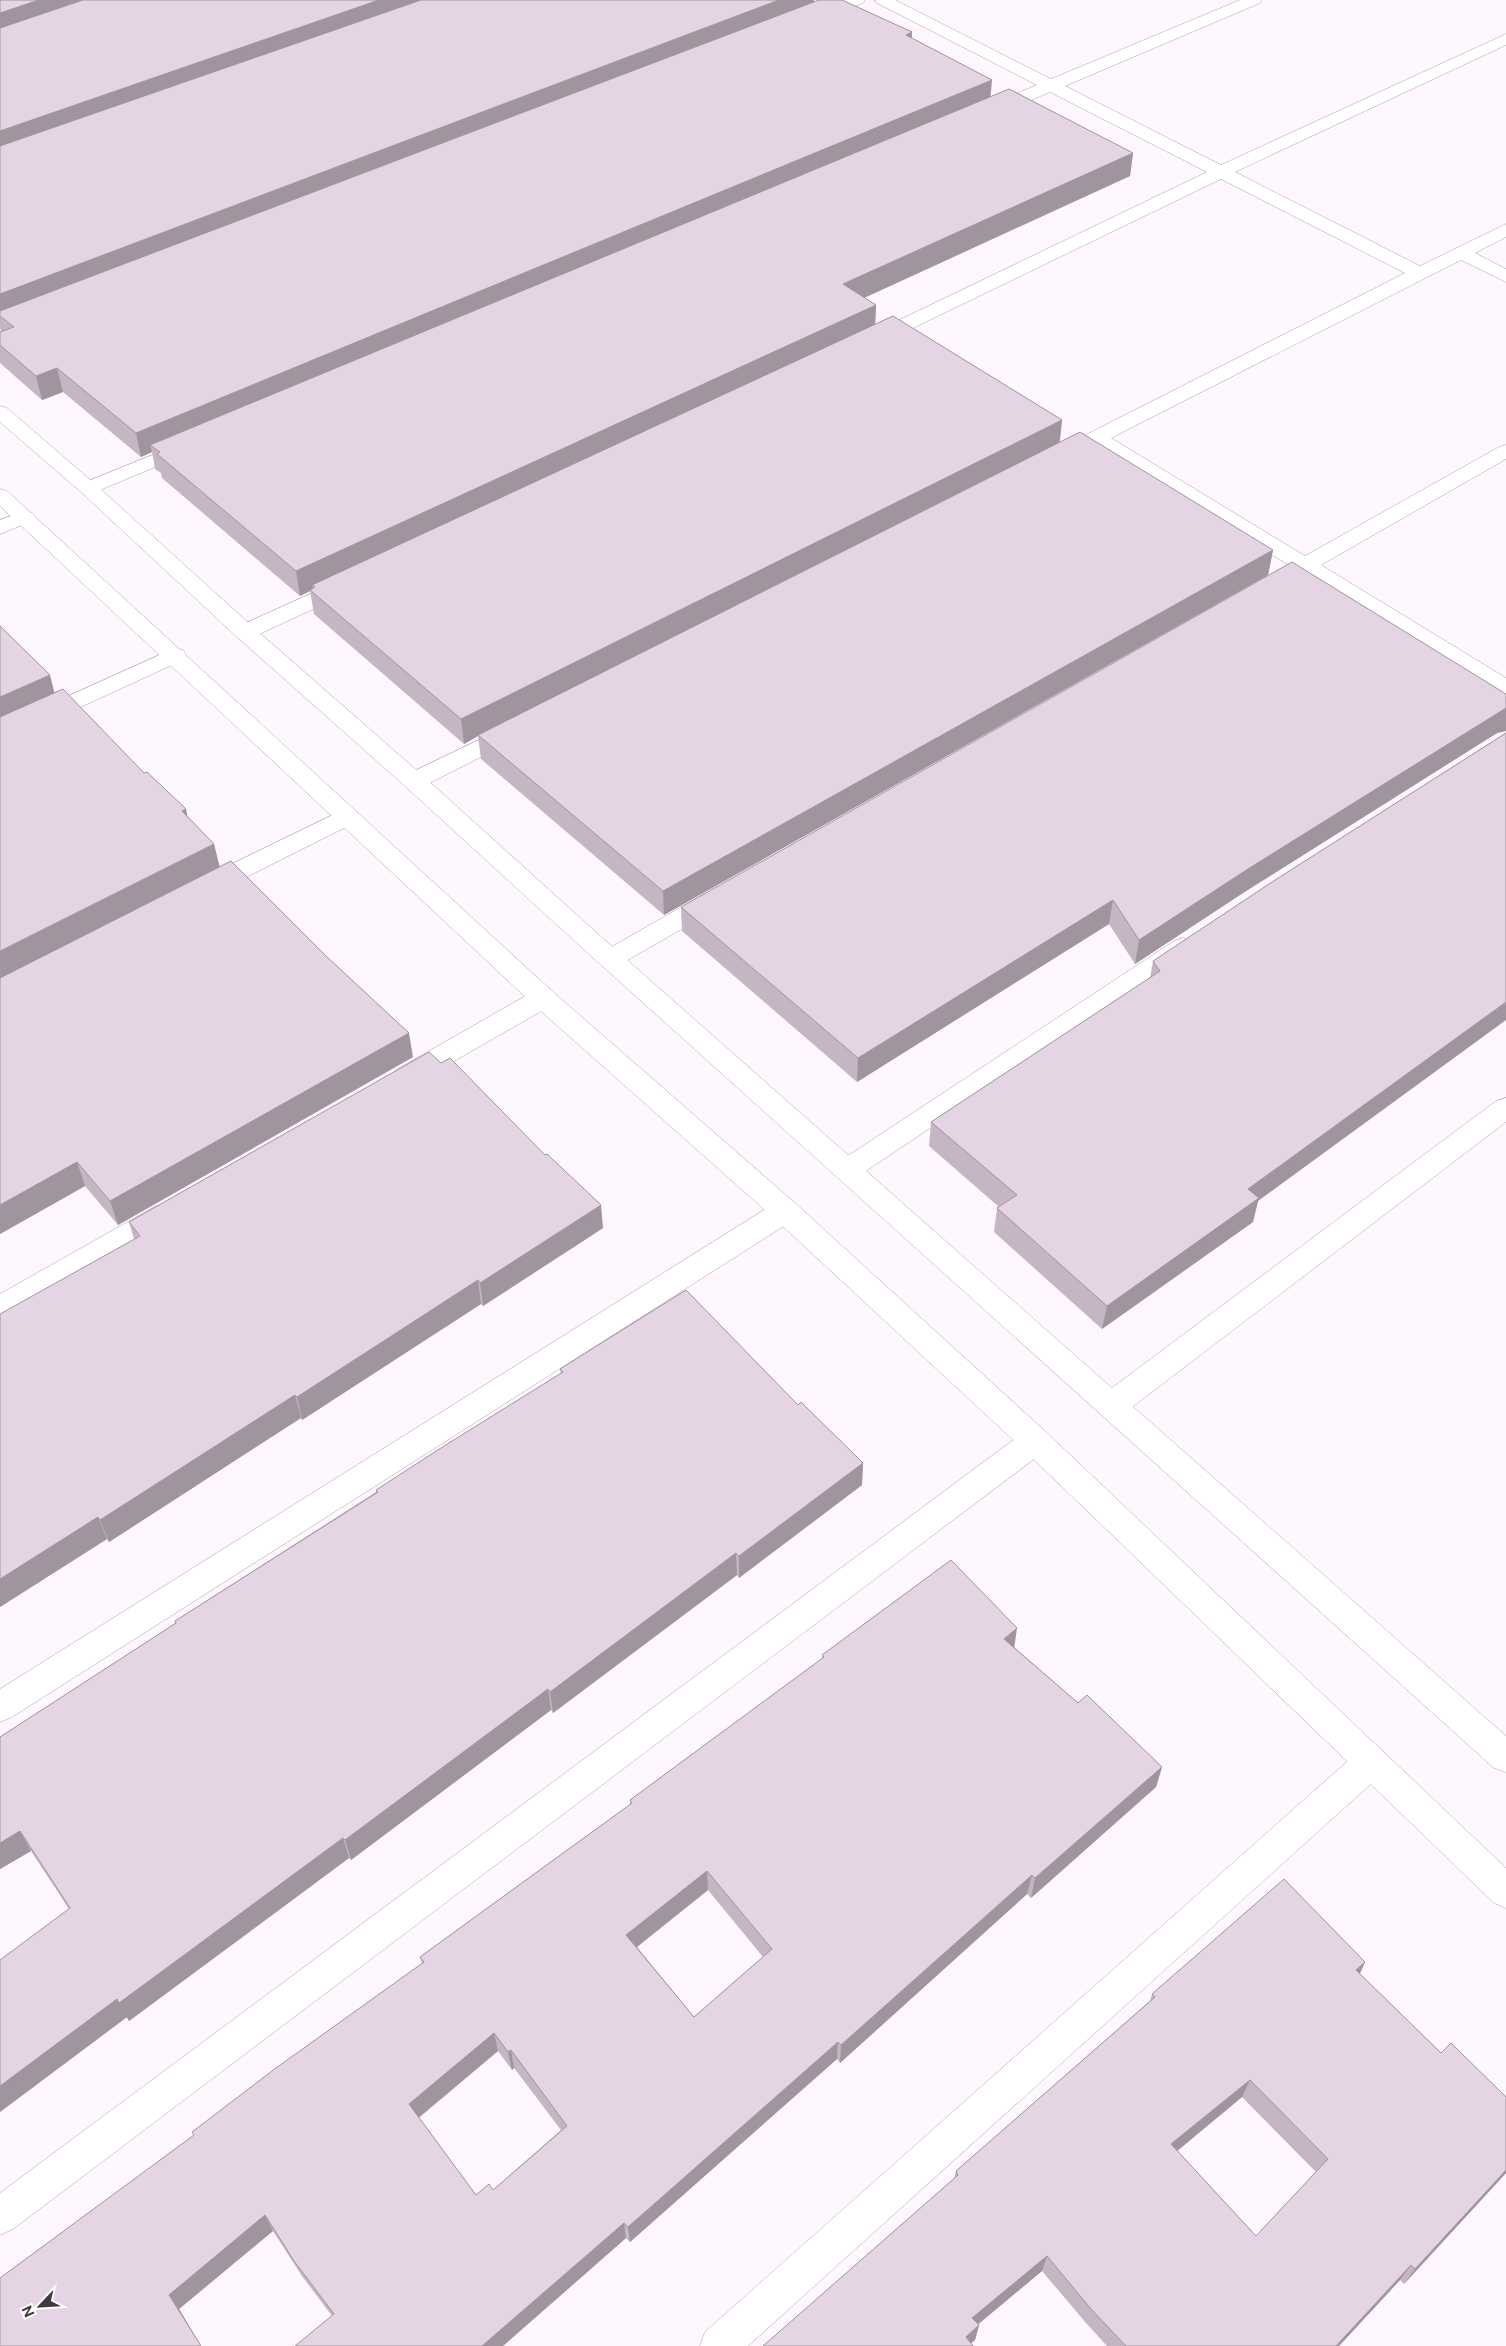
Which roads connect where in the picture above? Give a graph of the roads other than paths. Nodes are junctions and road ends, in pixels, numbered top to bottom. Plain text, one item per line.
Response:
1 (857, 0) edge
2 (884, 0) edge
3 (1254, 0) edge
4 (801, 22) edge
5 (1506, 40) edge
6 (1051, 86) junction
7 (978, 116) edge
8 (1221, 172) junction
9 (1506, 230) edge
10 (1461, 253) junction
11 (1421, 274) junction
12 (1506, 276) edge
13 (855, 348) edge
14 (0, 412) edge
15 (1096, 437) junction
16 (207, 438) edge
17 (1506, 450) edge
18 (1043, 464) edge
19 (88, 488) junction
20 (0, 495) edge
21 (25, 517) junction
22 (0, 528) edge
23 (1304, 565) junction
24 (362, 578) edge
25 (1252, 594) edge
26 (245, 632) junction
27 (175, 655) junction
28 (1506, 688) edge
29 (529, 723) edge
30 (0, 736) edge
31 (414, 781) junction
32 (345, 816) junction
33 (732, 890) edge
34 (186, 898) edge
35 (1199, 937) edge
36 (610, 958) junction
37 (543, 998) junction
38 (379, 1092) edge
39 (1506, 1108) edge
40 (847, 1170) junction
41 (190, 1200) edge
42 (785, 1211) junction
43 (0, 1308) edge
44 (1112, 1405) junction
45 (1035, 1441) junction
46 (0, 1706) edge
47 (1506, 1757) edge
48 (1370, 1762) junction
49 (1506, 1891) edge
50 (0, 2216) edge
51 (719, 2346) edge

1 - 4 street
2 - 6 street
3 - 6 street
5 - 8 street
6 - 7 street
6 - 8 street
8 - 11 street
8 - 13 street
9 - 10 street
10 - 11 street
10 - 12 street
11 - 15 street
14 - 19 street
15 - 18 street
15 - 23 street
16 - 19 street
17 - 23 street
19 - 26 street
20 - 21 street
21 - 22 street
21 - 27 street
23 - 25 street
23 - 28 street
24 - 26 street
26 - 31 street
27 - 30 street
27 - 32 street
29 - 31 street
31 - 36 street
32 - 34 street
32 - 37 street
33 - 36 street
35 - 40 street
36 - 40 street
37 - 38 street
37 - 42 street
39 - 44 street
40 - 44 street
41 - 43 street
42 - 45 street
42 - 46 street
44 - 47 street
45 - 48 street
45 - 50 street
48 - 49 street
48 - 51 street

